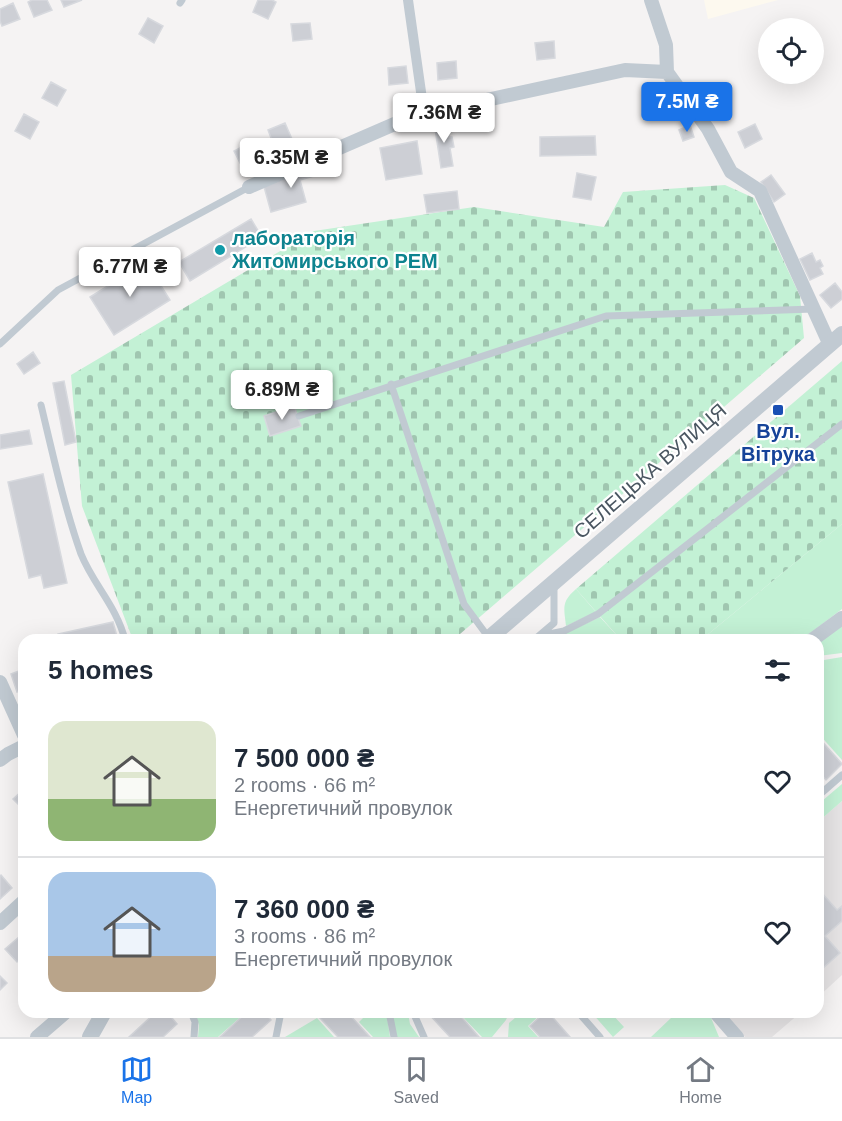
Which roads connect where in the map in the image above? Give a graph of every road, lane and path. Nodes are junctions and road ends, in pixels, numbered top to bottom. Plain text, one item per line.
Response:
1 (408, 0) edge
2 (651, 0) edge
3 (667, 72) junction
4 (424, 113) junction
5 (249, 187) joint
6 (813, 309) junction
7 (836, 340) edge
8 (0, 344) edge
9 (391, 384) junction
10 (41, 405) dead end
11 (299, 416) dead end
12 (842, 424) edge
13 (554, 581) junction
14 (842, 618) edge
15 (123, 634) edge
16 (485, 634) edge
17 (496, 634) edge
18 (542, 634) edge
19 (552, 634) edge
20 (820, 634) edge
21 (0, 682) edge
22 (18, 722) edge
23 (18, 749) edge
24 (0, 760) edge
25 (842, 775) edge
26 (824, 790) edge
27 (18, 906) edge
28 (0, 923) edge
29 (59, 1018) edge
30 (101, 1018) edge
31 (193, 1018) edge
32 (280, 1018) edge
33 (390, 1018) edge
34 (416, 1018) edge
35 (583, 1018) edge
36 (720, 1018) edge
37 (37, 1037) edge
38 (90, 1037) edge
39 (194, 1037) edge
40 (276, 1037) edge
41 (393, 1037) edge
42 (424, 1037) edge
43 (600, 1037) edge
44 (737, 1037) edge

1 - 4 street
2 - 3 street
3 - 4 street
3 - 6 street
4 - 5 street
5 - 8 lane
6 - 7 street
6 - 9 lane
7 - 13 street, СЕЛЕЦЬКА ВУЛИЦЯ
9 - 11 lane
9 - 16 lane
10 - 15 lane
12 - 19 lane
13 - 17 street, СЕЛЕЦЬКА ВУЛИЦЯ
13 - 18 lane
14 - 20 street
21 - 22 street
23 - 24 street
25 - 26 lane
27 - 28 street
29 - 37 street
30 - 38 street
31 - 39 lane
32 - 40 lane
33 - 41 lane
34 - 42 lane
35 - 43 lane
36 - 44 street

